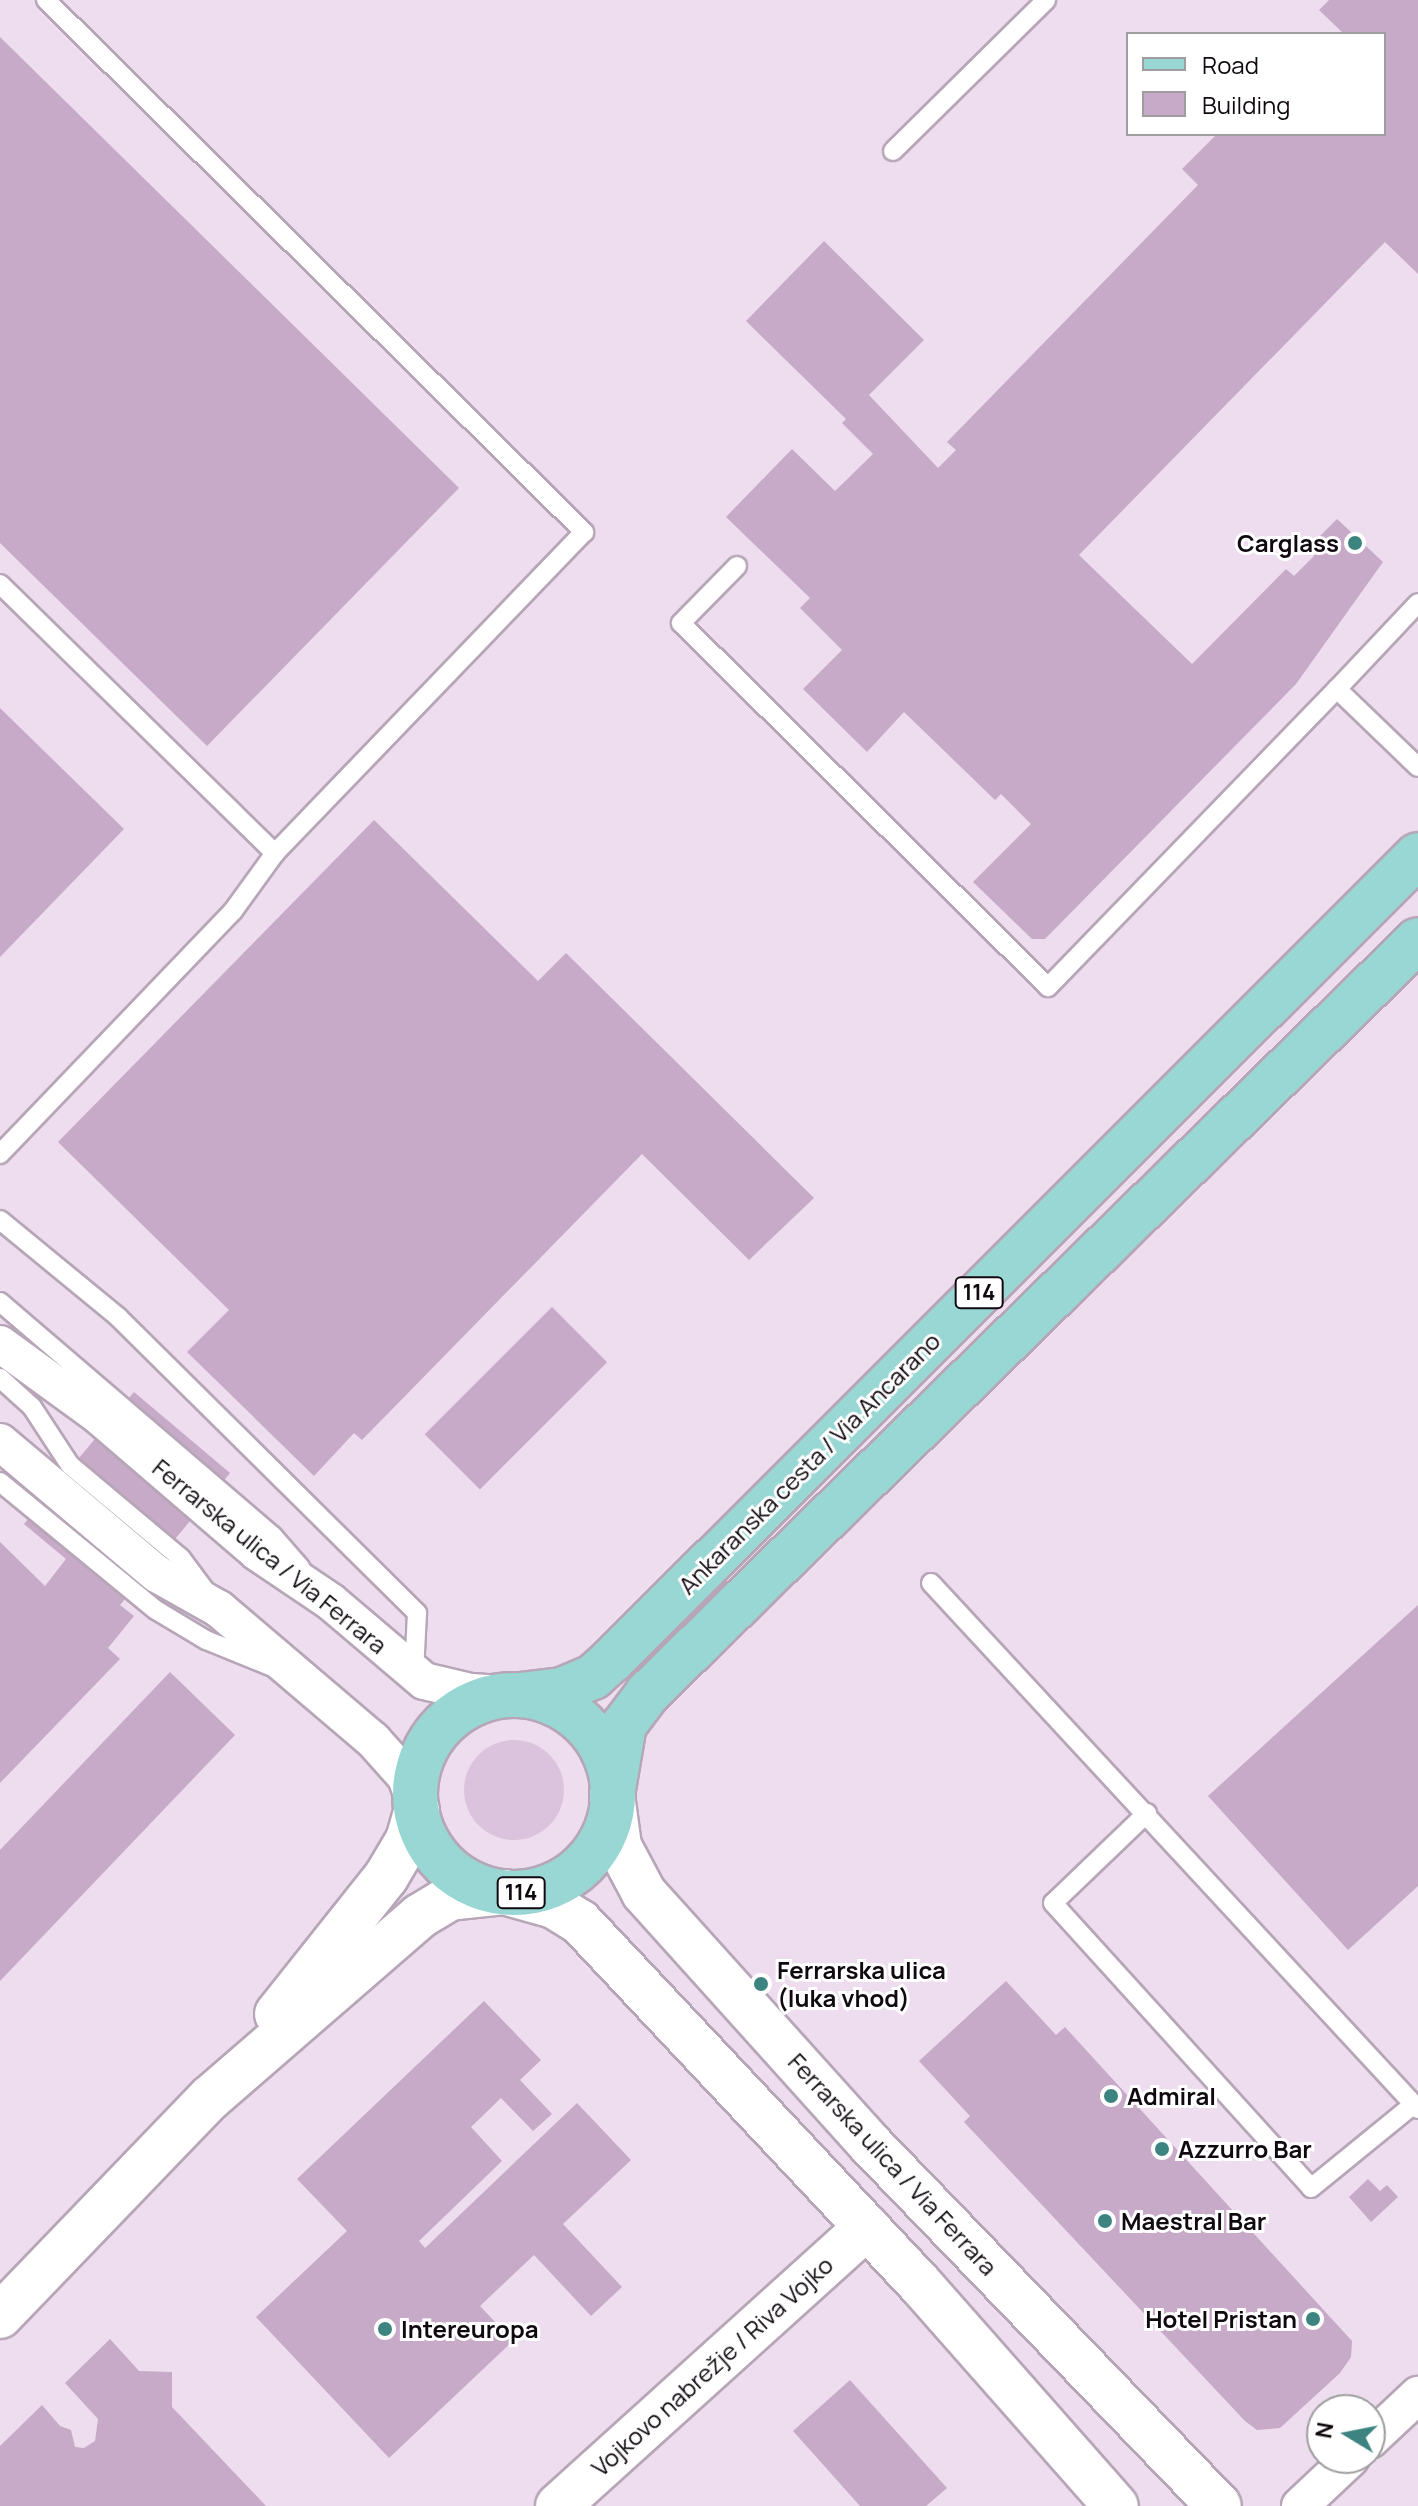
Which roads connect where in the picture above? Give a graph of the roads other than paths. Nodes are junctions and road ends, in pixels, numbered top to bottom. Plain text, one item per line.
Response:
1 (46, 0) edge
2 (1046, 0) edge
3 (893, 151) dead end
4 (737, 566) dead end
5 (0, 584) edge
6 (1418, 603) edge
7 (1337, 689) junction
8 (1418, 767) edge
9 (275, 853) junction
10 (1418, 855) edge
11 (1418, 940) edge
12 (0, 1154) edge
13 (0, 1220) edge
14 (0, 1302) edge
15 (0, 1344) edge
16 (0, 1378) edge
17 (0, 1442) edge
18 (0, 1482) edge
19 (931, 1583) dead end
20 (331, 1602) junction
21 (219, 1609) junction
22 (414, 1672) junction
23 (299, 1677) junction
24 (520, 1695) junction
25 (612, 1795) junction
26 (417, 1809) junction
27 (1147, 1813) junction
28 (504, 1892) junction
29 (210, 2098) junction
30 (1416, 2107) edge
31 (867, 2227) junction
32 (0, 2316) edge
33 (1418, 2395) edge
34 (1386, 2425) edge
35 (1334, 2474) edge
36 (558, 2506) edge
37 (1116, 2506) edge
38 (1219, 2506) edge
39 (1300, 2506) edge

1 - 9 lane
2 - 3 lane
4 - 7 lane
5 - 9 lane
6 - 7 lane
7 - 8 lane
9 - 12 lane
10 - 24 main road, Ankaranska cesta / Via Ancarano / 114
11 - 25 main road, Ankaranska cesta / Via Ancarano / 114
13 - 22 lane
14 - 20 lane
15 - 20 street, Ferrarska ulica / Via Ferrara
16 - 21 lane
17 - 21 street
18 - 23 lane
19 - 27 lane
20 - 22 street, Ferrarska ulica / Via Ferrara
21 - 23 street
22 - 24 street, Ferrarska ulica / Via Ferrara
23 - 26 street
24 - 25 main road, 114
24 - 26 main road, 114
25 - 28 main road, 114
25 - 38 main road, Ferrarska ulica / Via Ferrara
26 - 28 main road, 114
26 - 29 main road
27 - 30 lane
27 - 30 lane
28 - 29 main road
28 - 31 main road
29 - 32 main road
31 - 36 main road, Vojkovo nabrežje / Riva Vojko
31 - 37 main road
33 - 34 street
35 - 39 street

